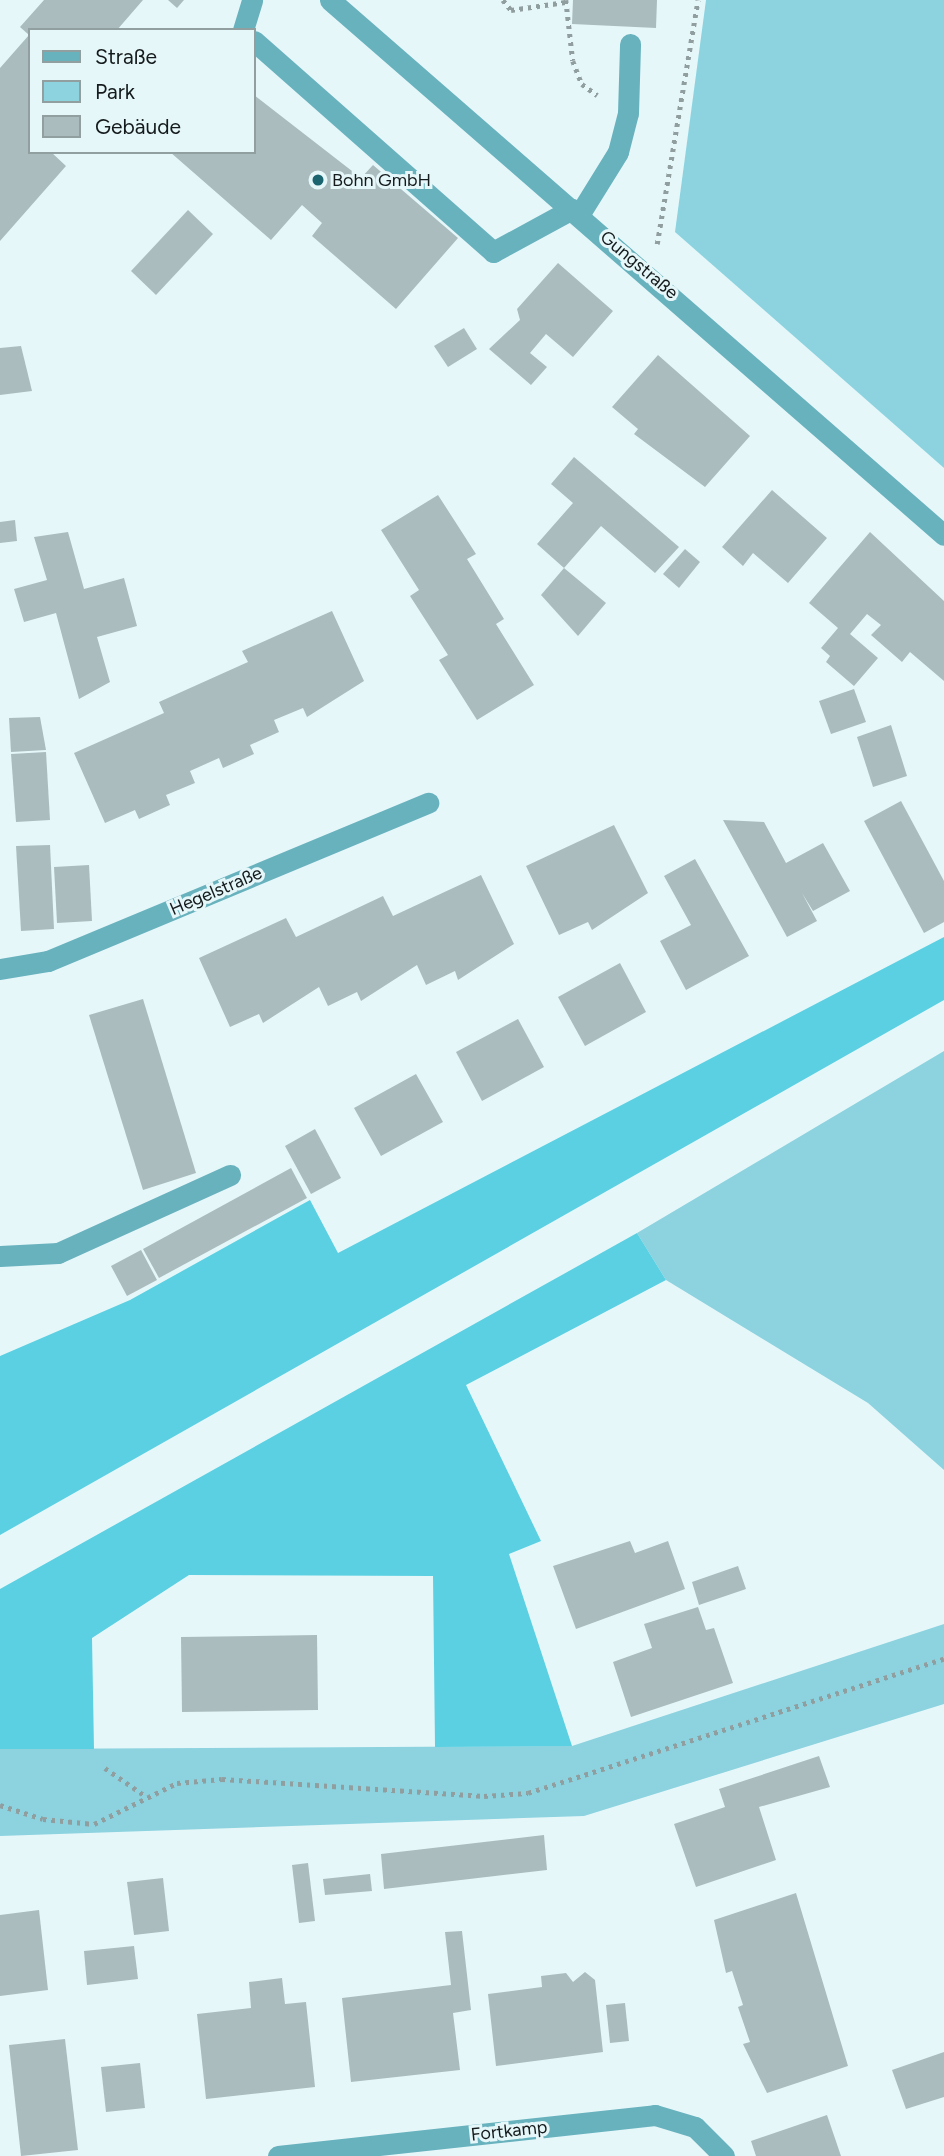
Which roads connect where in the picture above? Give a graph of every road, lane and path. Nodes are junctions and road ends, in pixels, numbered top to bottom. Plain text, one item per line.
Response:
1 (252, 0) edge
2 (330, 0) edge
3 (503, 0) edge
4 (698, 0) edge
5 (565, 1) edge
6 (244, 28) edge
7 (256, 43) edge
8 (630, 44) dead end
9 (628, 113) junction
10 (575, 212) junction
11 (649, 272) junction
12 (944, 535) edge
13 (428, 803) dead end
14 (0, 969) edge
15 (230, 1175) dead end
16 (0, 1256) edge
17 (944, 1660) edge
18 (106, 1768) dead end
19 (144, 1796) junction
20 (0, 1805) edge
21 (278, 2156) edge
22 (724, 2156) edge

1 - 6 street
2 - 10 street, Gungstraße
3 - 5 path
4 - 11 path
5 - 9 path
7 - 10 street
8 - 9 street
9 - 10 street
10 - 11 street, Gungstraße
11 - 12 street, Gungstraße
13 - 14 street, Hegelstraße
15 - 16 street
17 - 19 path
18 - 19 path
19 - 20 path
21 - 22 street, Fortkamp

